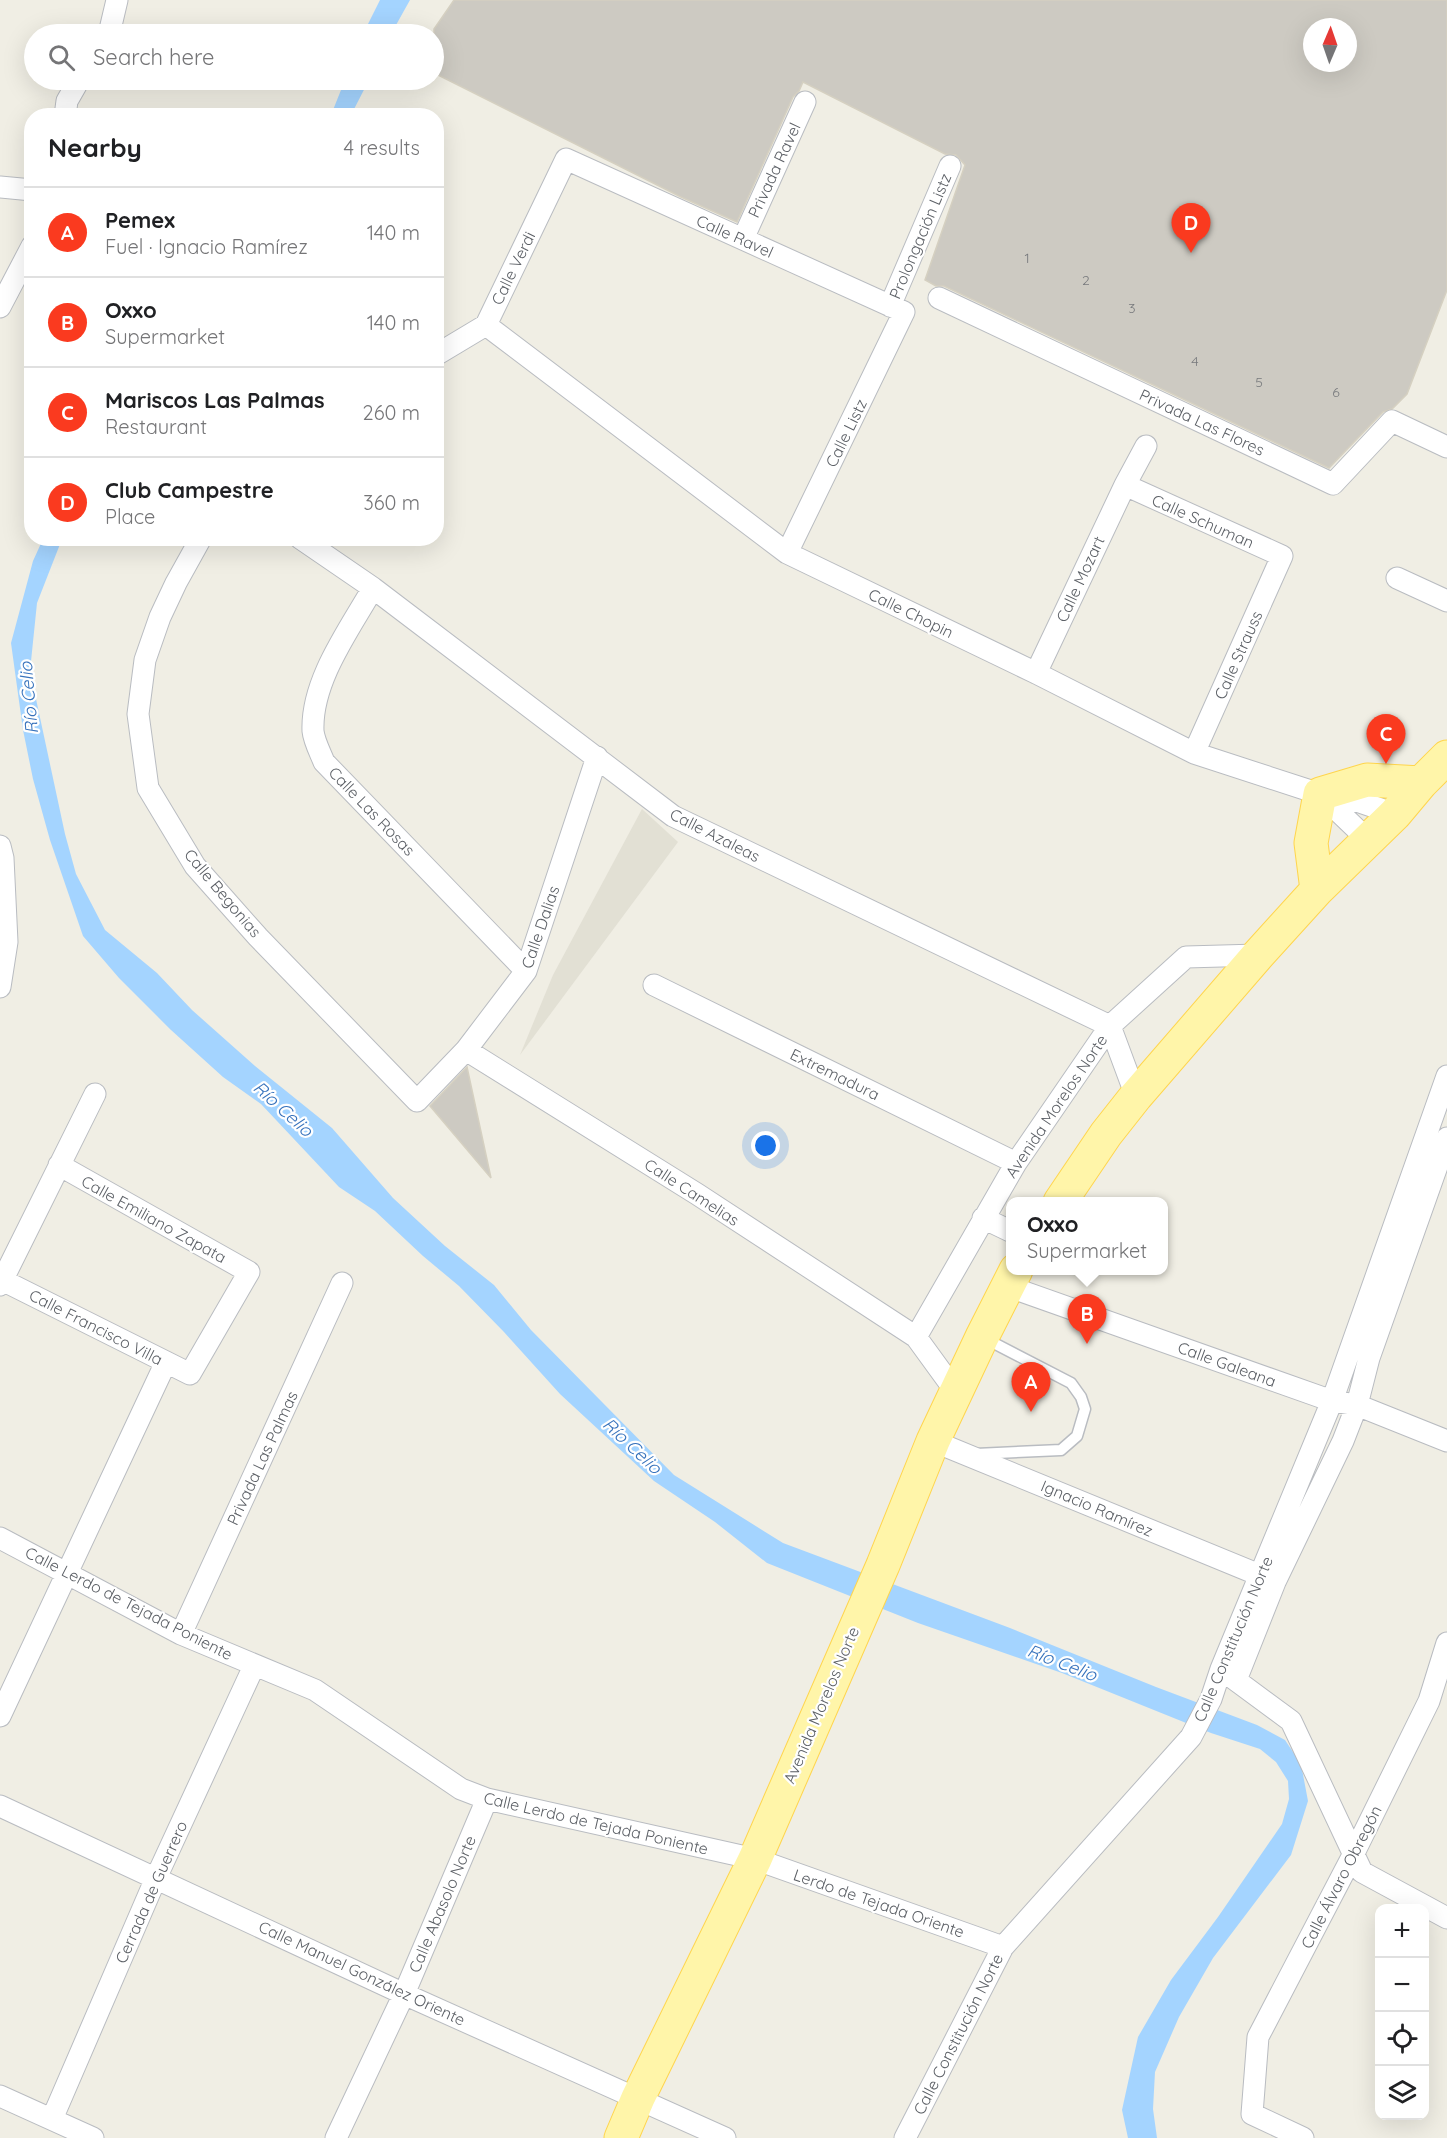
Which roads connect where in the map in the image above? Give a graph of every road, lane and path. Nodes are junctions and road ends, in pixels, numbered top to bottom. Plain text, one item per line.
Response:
1 (117, 0) edge
2 (111, 24) edge
3 (73, 90) edge
4 (806, 102) dead end
5 (66, 108) edge
6 (566, 159) joint
7 (950, 166) dead end
8 (0, 187) edge
9 (24, 189) edge
10 (742, 239) junction
11 (24, 261) edge
12 (939, 298) dead end
13 (0, 307) edge
14 (897, 309) junction
15 (486, 325) junction
16 (444, 350) edge
17 (1146, 446) dead end
18 (1447, 447) edge
19 (1125, 485) junction
20 (197, 546) edge
21 (312, 546) edge
22 (787, 553) junction
23 (1282, 556) joint
24 (1396, 578) dead end
25 (373, 588) junction
26 (1447, 601) edge
27 (1036, 673) junction
28 (1194, 753) junction
29 (597, 757) junction
30 (1447, 757) edge
31 (1421, 783) junction
32 (1320, 794) junction
33 (1395, 814) junction
34 (1368, 840) junction
35 (0, 846) edge
36 (1317, 890) junction
37 (1258, 955) junction
38 (526, 971) junction
39 (654, 985) dead end
40 (0, 987) edge
41 (1110, 1026) junction
42 (466, 1050) junction
43 (1447, 1076) edge
44 (95, 1094) dead end
45 (1136, 1096) junction
46 (417, 1101) joint
47 (1439, 1118) edge
48 (1447, 1138) edge
49 (1016, 1163) junction
50 (59, 1165) junction
51 (1063, 1197) edge
52 (983, 1218) junction
53 (1006, 1229) edge
54 (1012, 1278) edge
55 (1, 1283) edge
56 (342, 1283) dead end
57 (916, 1337) junction
58 (982, 1337) junction
59 (166, 1362) junction
60 (190, 1374) joint
61 (956, 1392) junction
62 (1332, 1401) junction
63 (1357, 1406) junction
64 (933, 1441) junction
65 (1447, 1442) edge
66 (969, 1455) junction
67 (0, 1538) edge
68 (67, 1573) junction
69 (1267, 1579) junction
70 (181, 1634) junction
71 (1447, 1643) edge
72 (254, 1666) junction
73 (1228, 1674) junction
74 (0, 1716) edge
75 (487, 1799) junction
76 (0, 1806) edge
77 (1353, 1855) junction
78 (755, 1859) junction
79 (156, 1878) junction
80 (1447, 1918) edge
81 (1003, 1947) junction
82 (404, 1994) junction
83 (0, 2096) edge
84 (638, 2098) junction
85 (52, 2119) junction
86 (93, 2138) edge
87 (336, 2138) edge
88 (621, 2138) edge
89 (725, 2138) edge
90 (905, 2138) edge
91 (1303, 2138) edge

1 - 2 street
3 - 5 street
4 - 10 street, Privada Ravel
6 - 10 street, Calle Ravel
6 - 15 street, Calle Verdi
7 - 14 street, Prolongación Listz
8 - 9 street
10 - 14 street, Calle Ravel
11 - 13 street
12 - 18 street, Privada Las Flores
14 - 22 street, Calle Listz
15 - 16 street, Calle Verdi
15 - 22 street, Calle Chopin
17 - 19 street, Calle Mozart
19 - 23 street, Calle Schuman
19 - 27 street, Calle Mozart
20 - 46 street, Calle Begonias
21 - 25 street, Calle Azaleas
22 - 27 street, Calle Chopin
23 - 28 street, Calle Strauss
24 - 26 street
25 - 29 street, Calle Azaleas
25 - 38 street, Calle Las Rosas
27 - 28 street, Calle Chopin
28 - 32 street, Calle Chopin
29 - 38 street, Calle Dalias
29 - 41 street, Calle Azaleas
30 - 31 main road
31 - 32 main road
31 - 33 main road
32 - 33 street
32 - 34 street, Calle Chopin
32 - 36 main road
33 - 34 main road
34 - 36 main road
35 - 40 street
36 - 37 main road
37 - 41 street, Avenida Morelos Norte
37 - 45 main road
38 - 42 street, Calle Dalias
39 - 49 street, Extremadura
41 - 45 street
41 - 49 street, Avenida Morelos Norte
42 - 46 street, Calle Dalias
42 - 57 street, Calle Camelias
43 - 47 street, Calle Constitución Norte
44 - 50 street
45 - 51 main road
47 - 62 street, Calle Constitución Norte
48 - 63 street, Calle Constitución Norte
49 - 52 street, Avenida Morelos Norte
50 - 55 street
50 - 60 street, Calle Emiliano Zapata
52 - 53 street
52 - 57 street, Avenida Morelos Norte
54 - 58 main road, Avenida Morelos Norte
54 - 62 street, Calle Galeana
55 - 59 street, Calle Francisco Villa
56 - 70 street, Privada Las Palmas
57 - 61 street
58 - 61 main road, Avenida Morelos Norte
58 - 66 lane
59 - 60 street, Calle Francisco Villa
59 - 68 street
61 - 64 main road, Avenida Morelos Norte
62 - 63 street, Calle Galeana
62 - 69 street, Calle Constitución Norte
63 - 65 street, Calle Galeana
63 - 69 street, Calle Constitución Norte
64 - 66 street, Ignacio Ramírez
64 - 78 main road, Avenida Morelos Norte
66 - 69 street, Ignacio Ramírez
67 - 68 street, Calle Lerdo de Tejada Poniente
68 - 70 street, Calle Lerdo de Tejada Poniente
68 - 74 street
69 - 73 street, Calle Constitución Norte
70 - 72 street, Calle Lerdo de Tejada Poniente
71 - 77 street, Calle Álvaro Obregón
72 - 75 street, Calle Lerdo de Tejada Poniente
72 - 79 street, Cerrada de Guerrero
73 - 77 street
73 - 81 street, Calle Constitución Norte
75 - 78 street, Calle Lerdo de Tejada Poniente
75 - 82 street, Calle Abasolo Norte
76 - 79 street, Calle Manuel González Oriente
77 - 80 street
77 - 91 street, Calle Álvaro Obregón
78 - 81 street, Lerdo de Tejada Oriente
78 - 84 main road, Avenida Morelos Norte
79 - 82 street, Calle Manuel González Oriente
79 - 85 street, Cerrada de Guerrero
81 - 90 street, Calle Constitución Norte
82 - 84 street, Calle Manuel González Oriente
82 - 87 street, Calle Abasolo Norte
83 - 85 street
84 - 88 main road, Avenida Morelos Norte
84 - 89 street, Calle Manuel González Oriente
85 - 86 street

